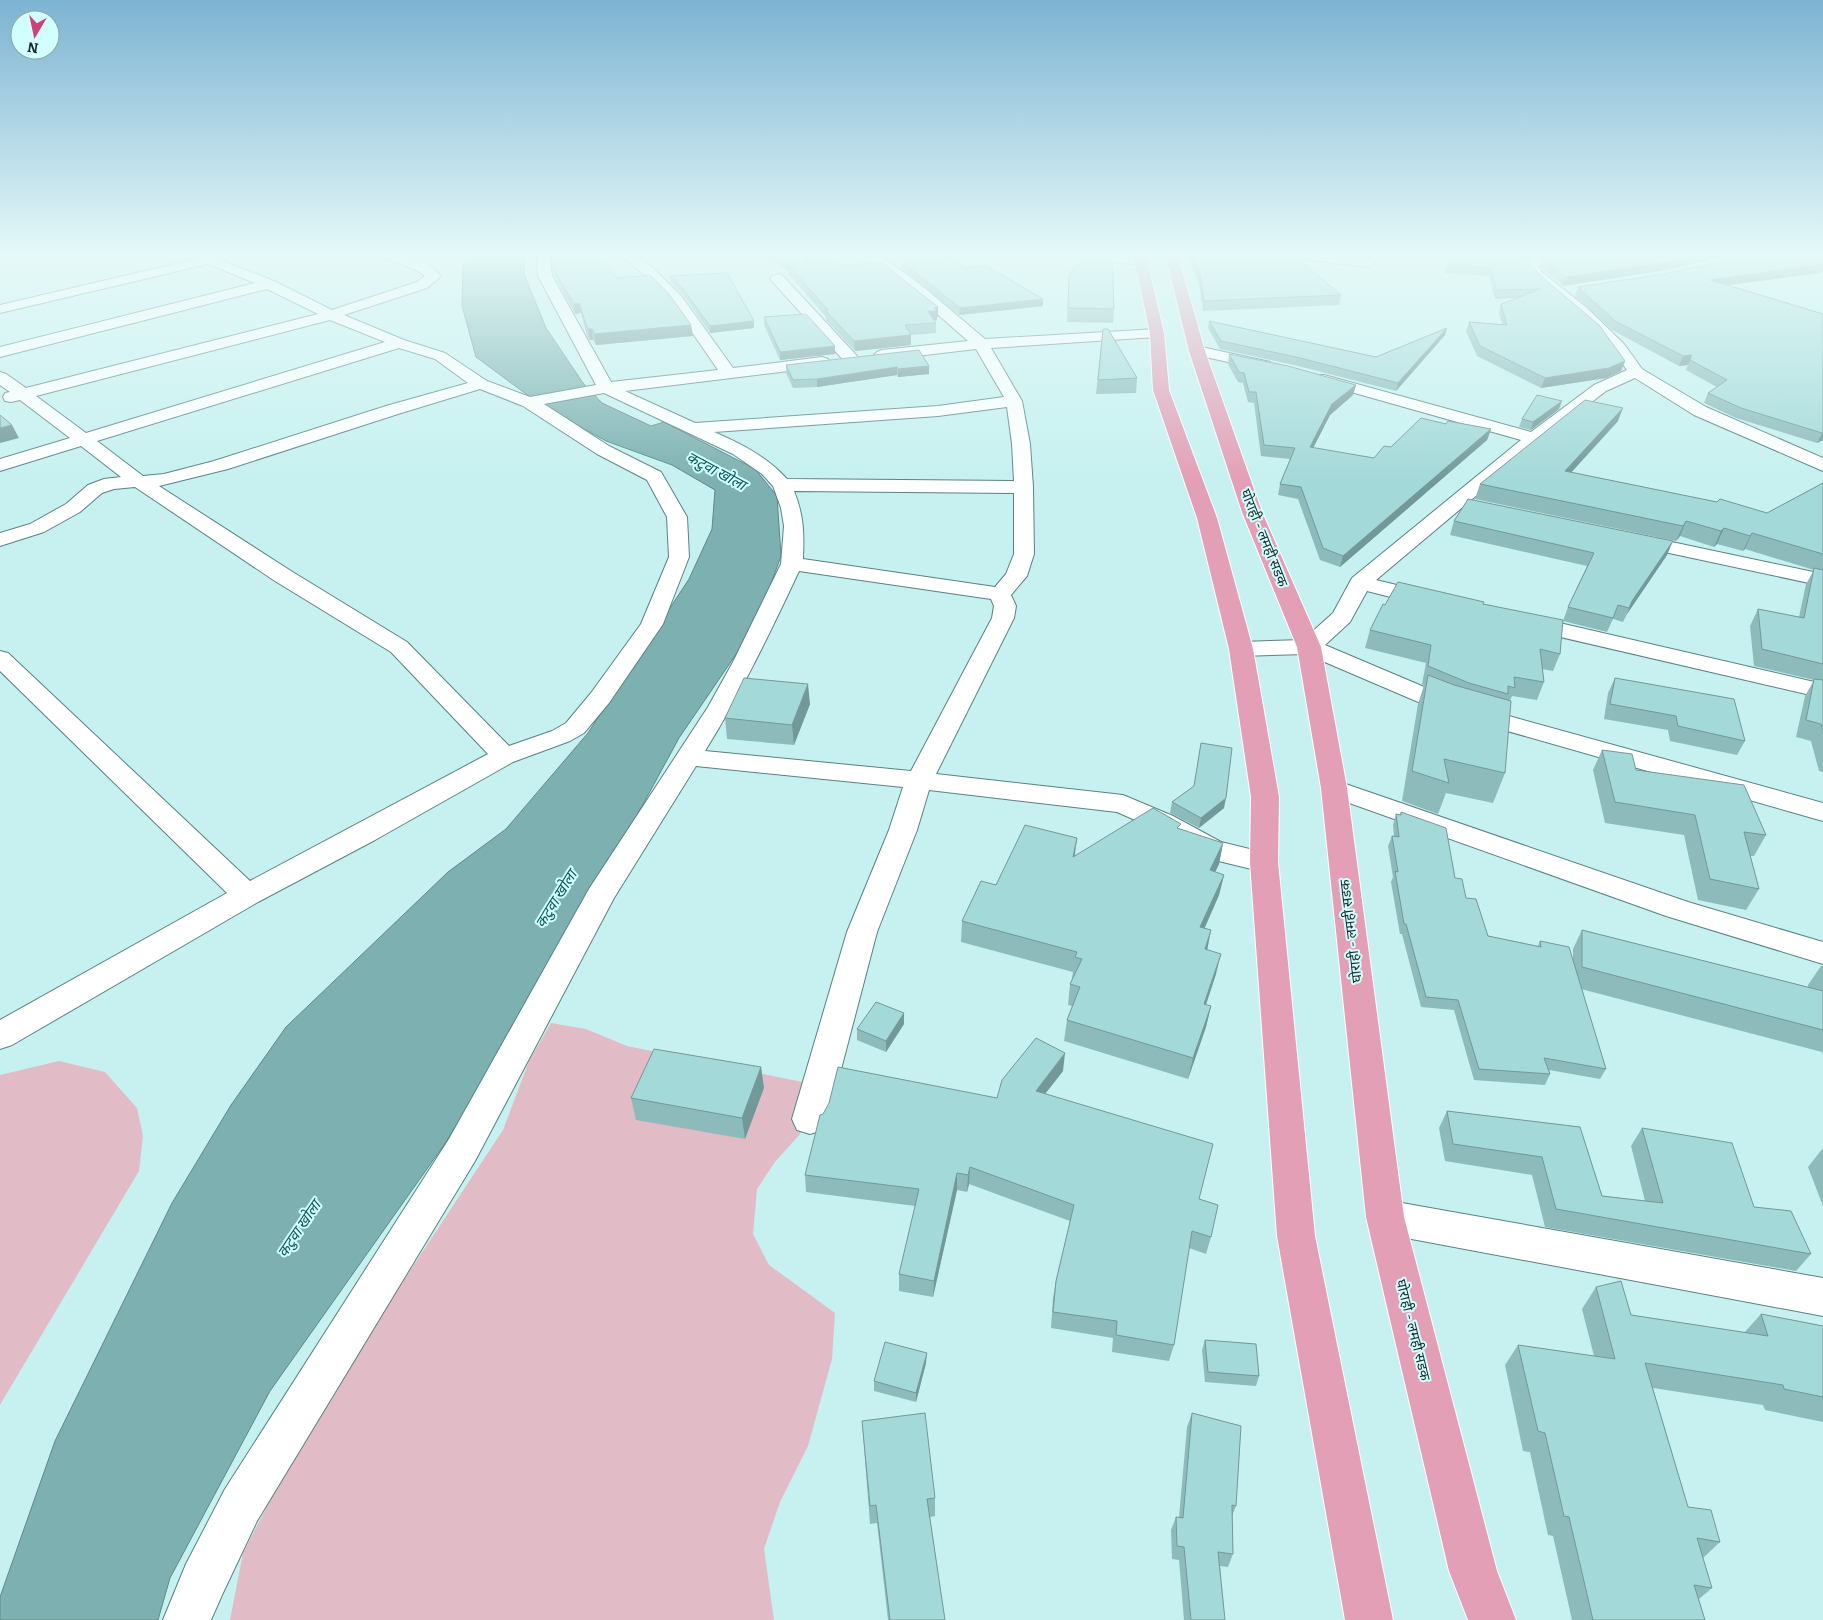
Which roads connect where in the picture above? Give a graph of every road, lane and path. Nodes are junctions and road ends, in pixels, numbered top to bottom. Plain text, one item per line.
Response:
1 (93, 329) edge
2 (278, 329) edge
3 (365, 329) edge
4 (574, 329) edge
5 (697, 329) edge
6 (823, 329) edge
7 (963, 329) edge
8 (1156, 329) edge
9 (1191, 329) edge
10 (1600, 329) edge
11 (1157, 333) junction
12 (400, 343) junction
13 (981, 344) junction
14 (1197, 351) junction
15 (0, 352) edge
16 (851, 359) junction
17 (1279, 368) edge
18 (728, 372) junction
19 (1636, 372) junction
20 (1306, 375) edge
21 (0, 377) edge
22 (481, 384) junction
23 (606, 388) junction
24 (22, 394) junction
25 (0, 400) edge
26 (1014, 401) junction
27 (529, 402) junction
28 (695, 428) junction
29 (1534, 438) junction
30 (84, 440) junction
31 (1816, 445) dead end
32 (1795, 454) junction
33 (0, 465) edge
34 (1823, 465) edge
35 (140, 482) junction
36 (782, 485) junction
37 (1024, 487) junction
38 (1612, 535) edge
39 (0, 540) edge
40 (792, 564) junction
41 (1823, 580) edge
42 (1360, 583) junction
43 (1000, 594) junction
44 (1447, 604) edge
45 (1505, 617) edge
46 (1309, 646) junction
47 (1241, 648) junction
48 (0, 658) edge
49 (1823, 691) edge
50 (504, 756) junction
51 (688, 757) junction
52 (919, 780) junction
53 (1334, 788) junction
54 (1823, 812) edge
55 (1264, 862) junction
56 (247, 895) junction
57 (1823, 953) edge
58 (0, 1036) edge
59 (810, 1119) dead end
60 (1385, 1217) junction
61 (1823, 1297) edge
62 (188, 1620) edge
63 (1369, 1620) edge
64 (1492, 1620) edge

1 - 15 street
2 - 24 street
3 - 12 street
4 - 23 street
5 - 18 street
6 - 16 street
7 - 13 street
8 - 11 main road
9 - 14 main road, घोराही - लमही सडक
10 - 19 street
11 - 13 street
11 - 47 main road
12 - 22 street
12 - 30 street
13 - 16 street
13 - 26 street
14 - 17 street
14 - 46 main road, घोराही - लमही सडक
16 - 18 street
18 - 23 street
19 - 29 street
19 - 32 street
20 - 29 street
21 - 24 street
22 - 27 street
22 - 35 street
23 - 27 street
23 - 28 street
24 - 25 street
24 - 30 street
26 - 28 street
26 - 37 street
27 - 50 street
28 - 36 street
29 - 42 street
30 - 33 street
30 - 35 street
31 - 32 street
32 - 34 street
35 - 39 street
35 - 50 street
36 - 37 street
36 - 40 street
37 - 43 street
38 - 41 street
40 - 43 street
40 - 51 street
42 - 44 street
42 - 46 street
43 - 52 street
45 - 49 street
46 - 47 street
46 - 53 main road, घोराही - लमही सडक
46 - 54 street
47 - 55 main road
48 - 56 street
50 - 56 street
51 - 52 street
51 - 62 street
52 - 55 street
52 - 59 street
53 - 57 street
53 - 60 main road, घोराही - लमही सडक
55 - 63 main road
56 - 58 street
60 - 61 street
60 - 64 main road, घोराही - लमही सडक

